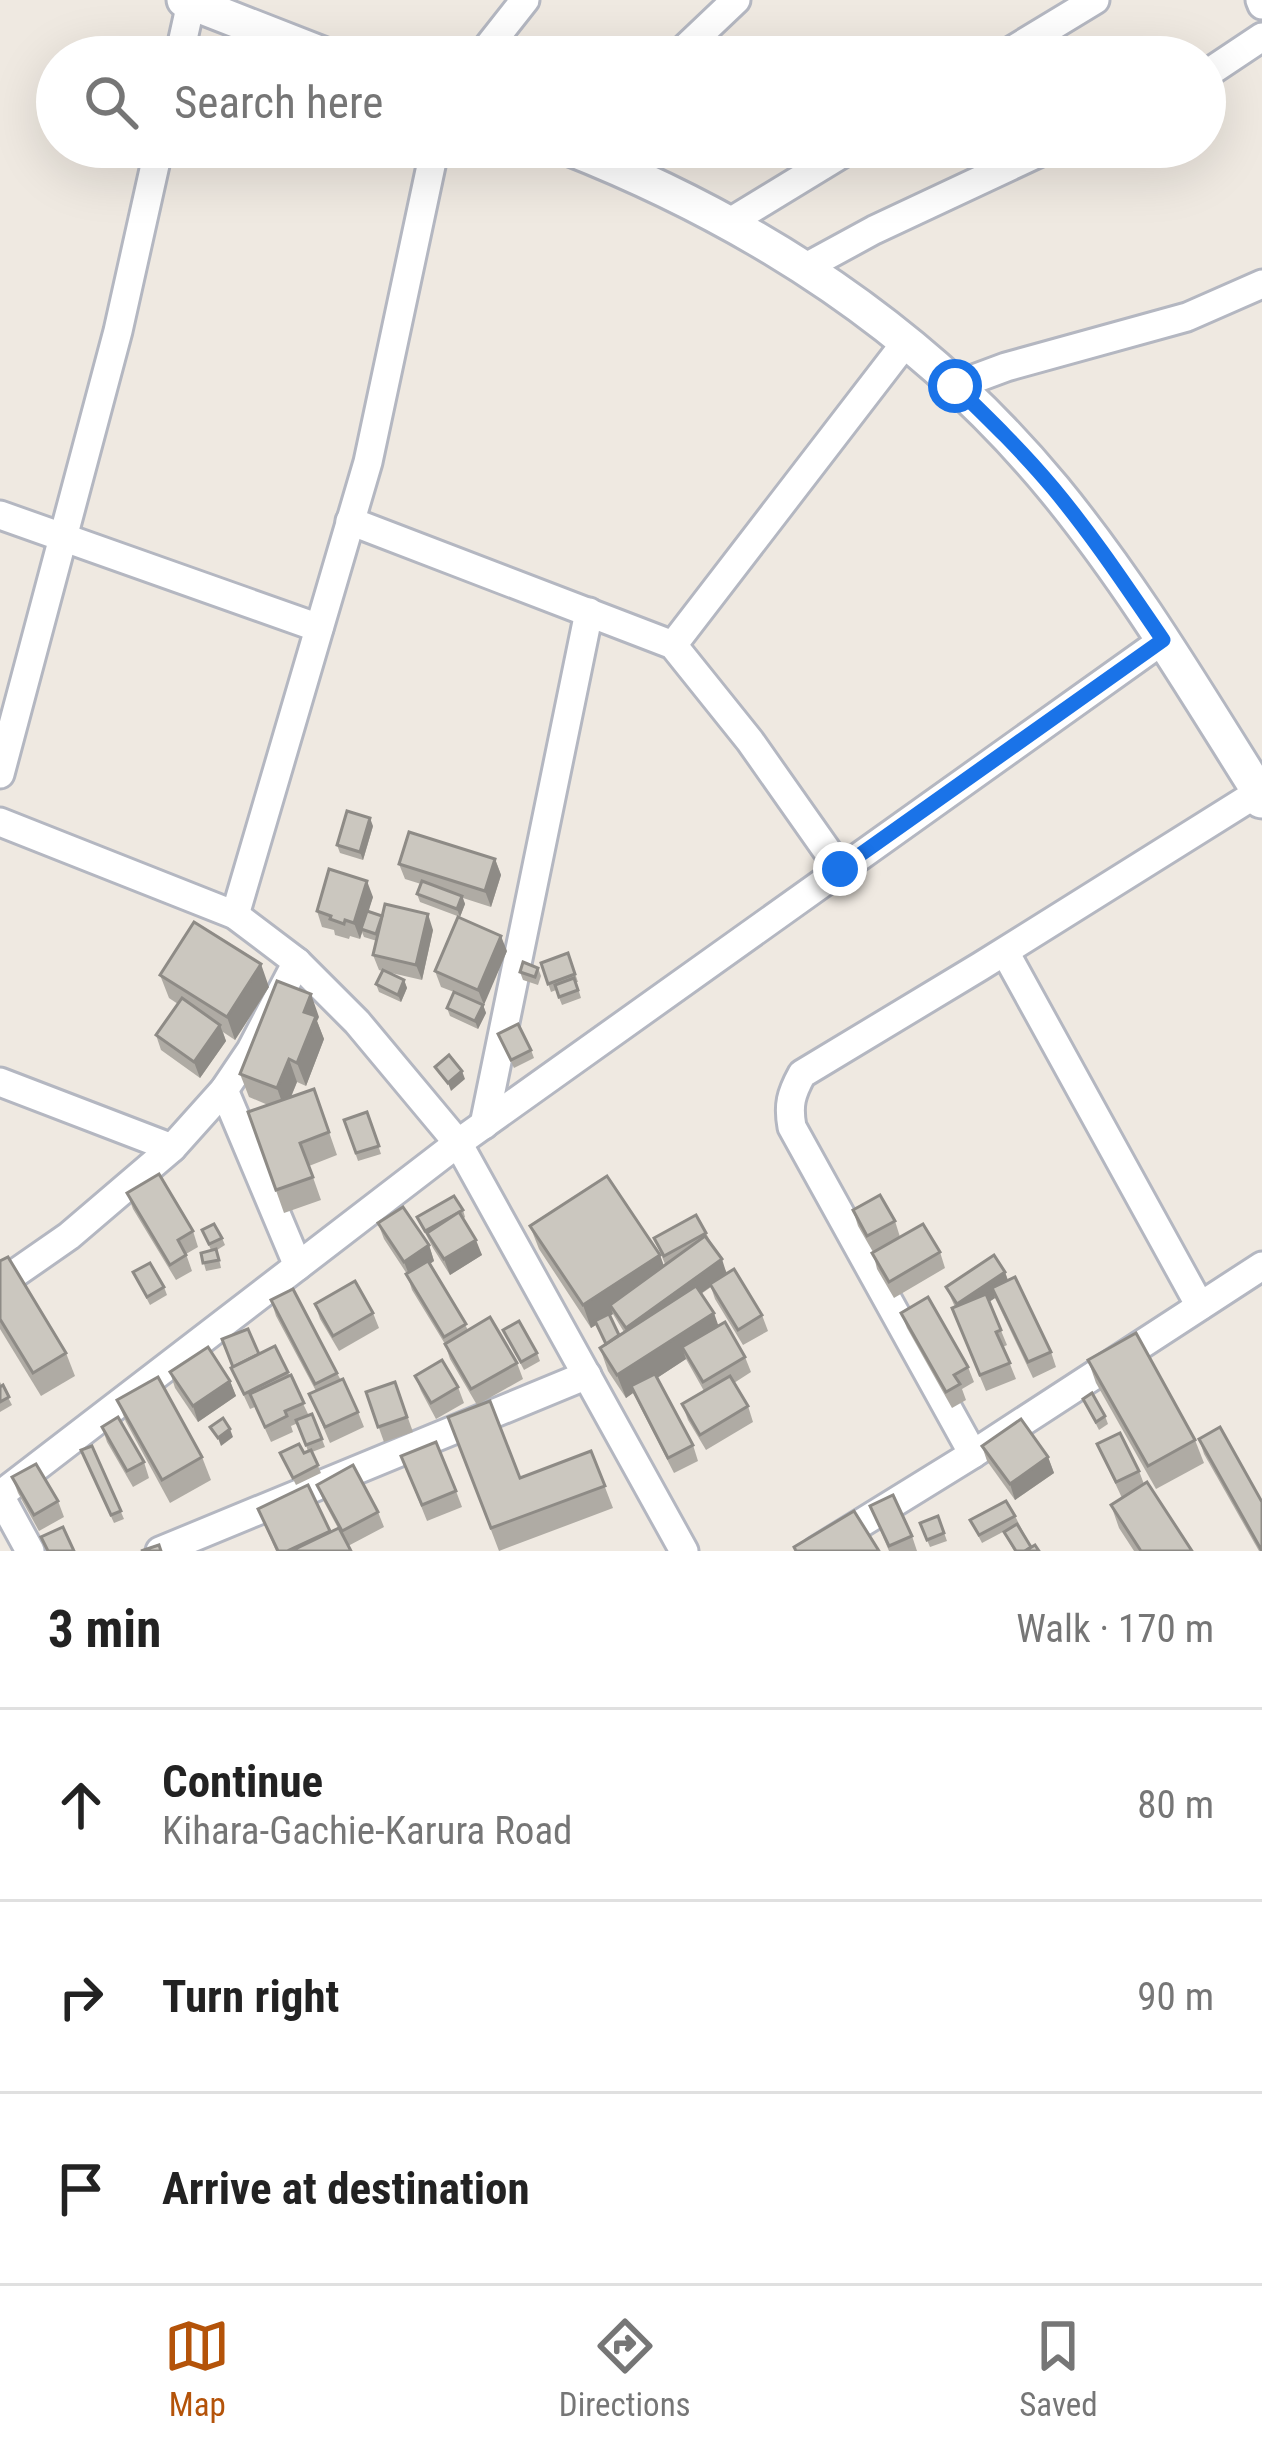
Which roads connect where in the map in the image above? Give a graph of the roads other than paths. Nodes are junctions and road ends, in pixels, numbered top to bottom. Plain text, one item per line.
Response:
1 (525, 0) edge
2 (736, 0) edge
3 (1095, 0) edge
4 (188, 1) edge
5 (182, 36) edge
6 (277, 36) edge
7 (497, 36) edge
8 (698, 36) edge
9 (1036, 36) edge
10 (1262, 37) edge
11 (1226, 61) edge
12 (154, 168) edge
13 (431, 168) edge
14 (620, 168) edge
15 (819, 168) edge
16 (1006, 168) edge
17 (730, 222) junction
18 (806, 267) junction
19 (1262, 284) edge
20 (906, 342) junction
21 (955, 386) junction
22 (0, 515) edge
23 (350, 521) junction
24 (63, 535) junction
25 (589, 612) junction
26 (319, 628) junction
27 (1163, 640) junction
28 (673, 645) junction
29 (0, 774) edge
30 (1260, 795) edge
31 (0, 822) edge
32 (840, 869) junction
33 (235, 915) junction
34 (1004, 952) junction
35 (297, 962) junction
36 (0, 1082) edge
37 (224, 1090) junction
38 (484, 1125) junction
39 (458, 1143) junction
40 (172, 1148) junction
41 (298, 1266) junction
42 (1262, 1266) edge
43 (0, 1284) edge
44 (1200, 1306) junction
45 (587, 1375) junction
46 (973, 1454) junction
47 (0, 1496) edge
48 (30, 1551) edge
49 (160, 1551) edge
50 (684, 1551) edge
51 (816, 1551) edge

1 - 7 street
2 - 8 street
3 - 9 street
4 - 5 street
4 - 6 street
10 - 11 street
12 - 24 street
13 - 23 street
14 - 17 street
15 - 17 street
16 - 18 street
17 - 18 street
18 - 20 street
19 - 21 street
20 - 21 street
20 - 28 street
21 - 27 street
22 - 24 street
23 - 25 street
23 - 26 street
24 - 26 street
24 - 29 street
25 - 28 street
25 - 38 street
26 - 33 street
27 - 30 street
27 - 32 street
28 - 32 street
30 - 34 street
31 - 33 street
32 - 38 street
33 - 35 street
34 - 44 street
34 - 46 street
35 - 37 street
35 - 39 street
36 - 40 street
37 - 40 street
37 - 41 street
38 - 39 street
39 - 41 street
39 - 45 street
40 - 43 street
41 - 47 street
42 - 44 street
44 - 46 street
45 - 49 street
45 - 50 street
46 - 51 street
47 - 48 street

